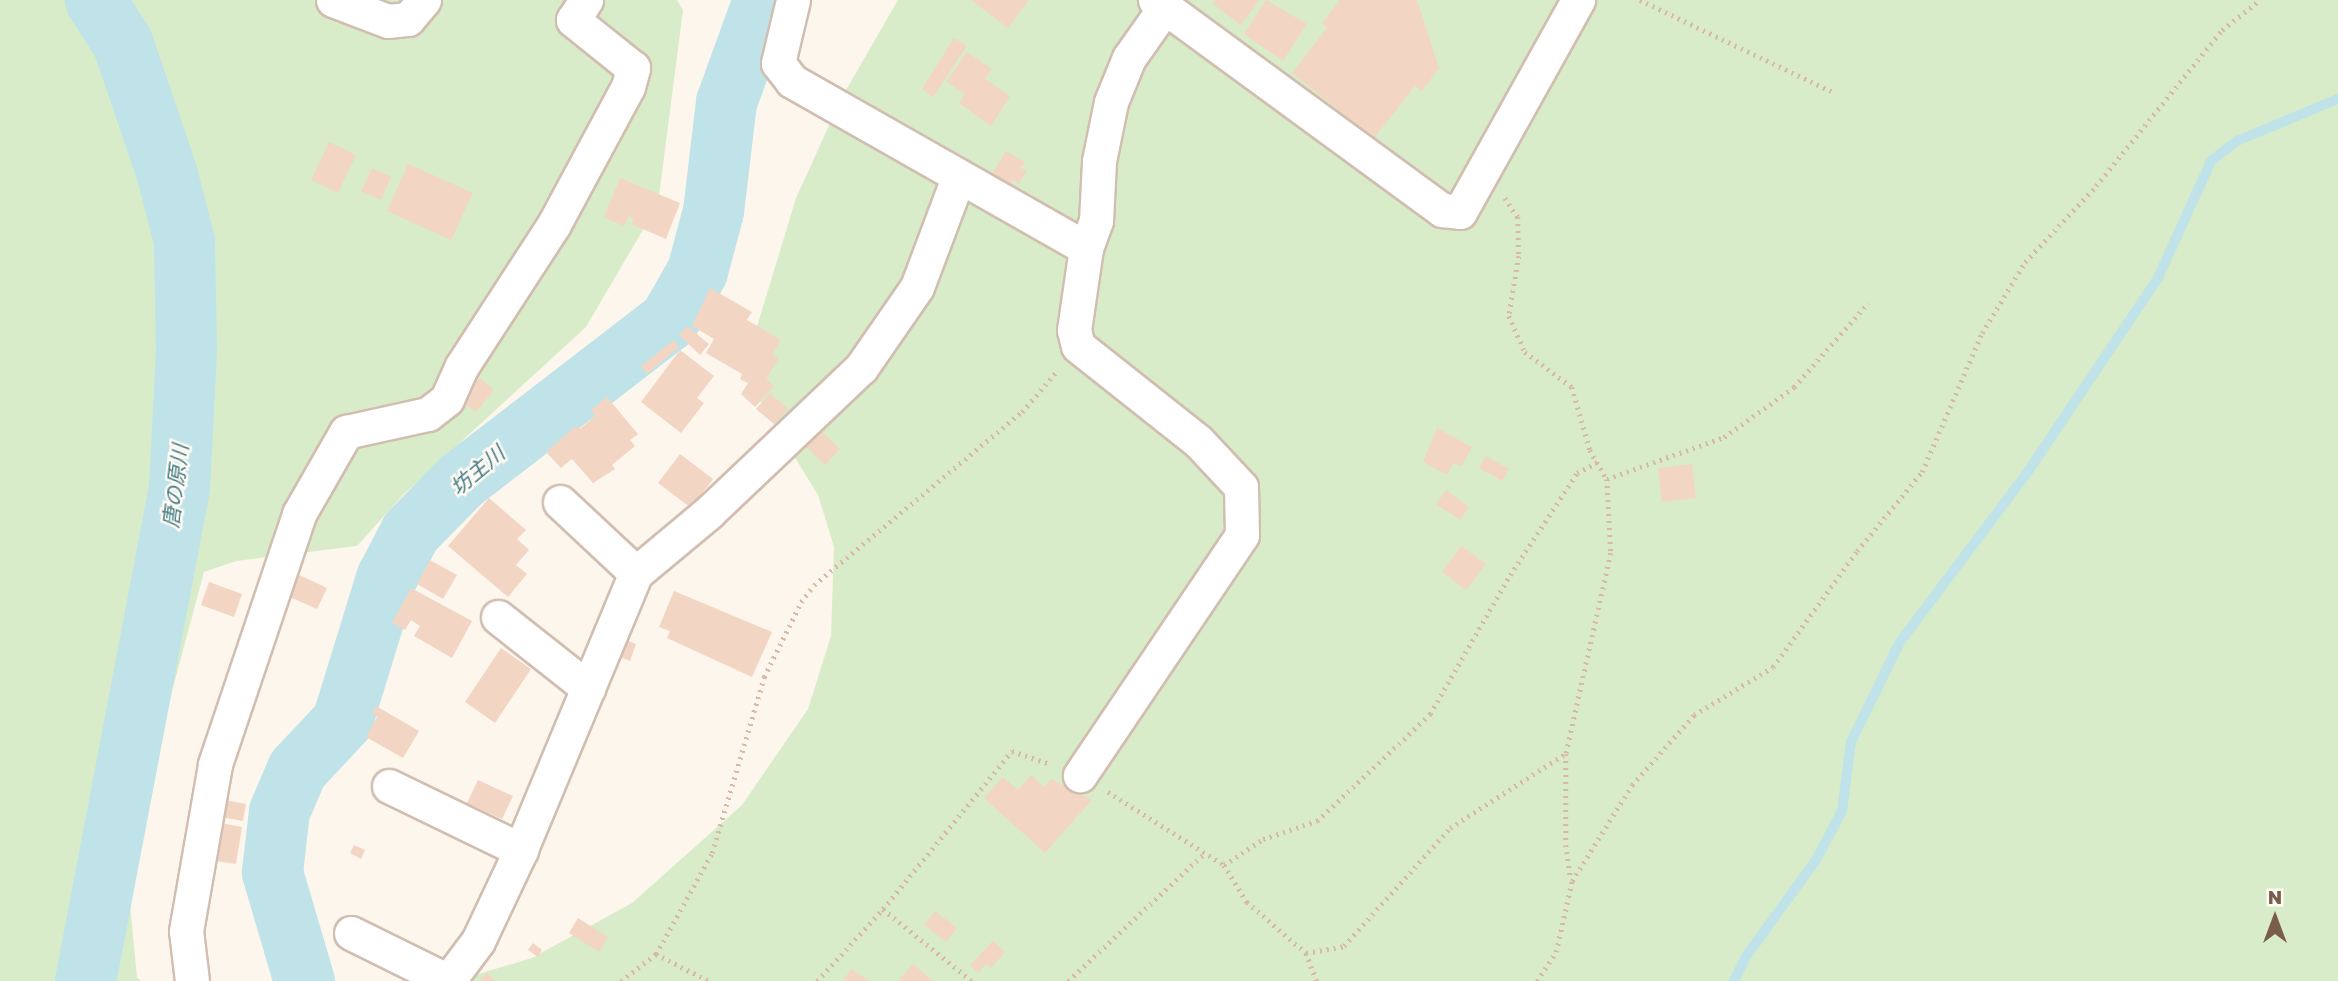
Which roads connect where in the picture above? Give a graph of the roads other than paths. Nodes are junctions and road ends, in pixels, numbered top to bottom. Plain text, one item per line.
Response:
1 (333, 0) edge
2 (424, 0) edge
3 (586, 0) edge
4 (793, 0) edge
5 (1578, 0) edge
6 (1161, 3) edge
7 (958, 178) junction
8 (1086, 248) junction
9 (560, 502) dead end
10 (636, 573) junction
11 (498, 617) dead end
12 (588, 688) junction
13 (1080, 775) road end
14 (389, 786) dead end
15 (521, 850) junction
16 (351, 933) dead end
17 (192, 981) edge
18 (448, 981) edge

1 - 2 street
3 - 17 street
4 - 7 street
5 - 6 street
6 - 8 street
7 - 8 street
7 - 10 street
8 - 13 street
9 - 10 street
10 - 12 street
11 - 12 street
12 - 15 street
14 - 15 street
15 - 18 street
16 - 18 street

